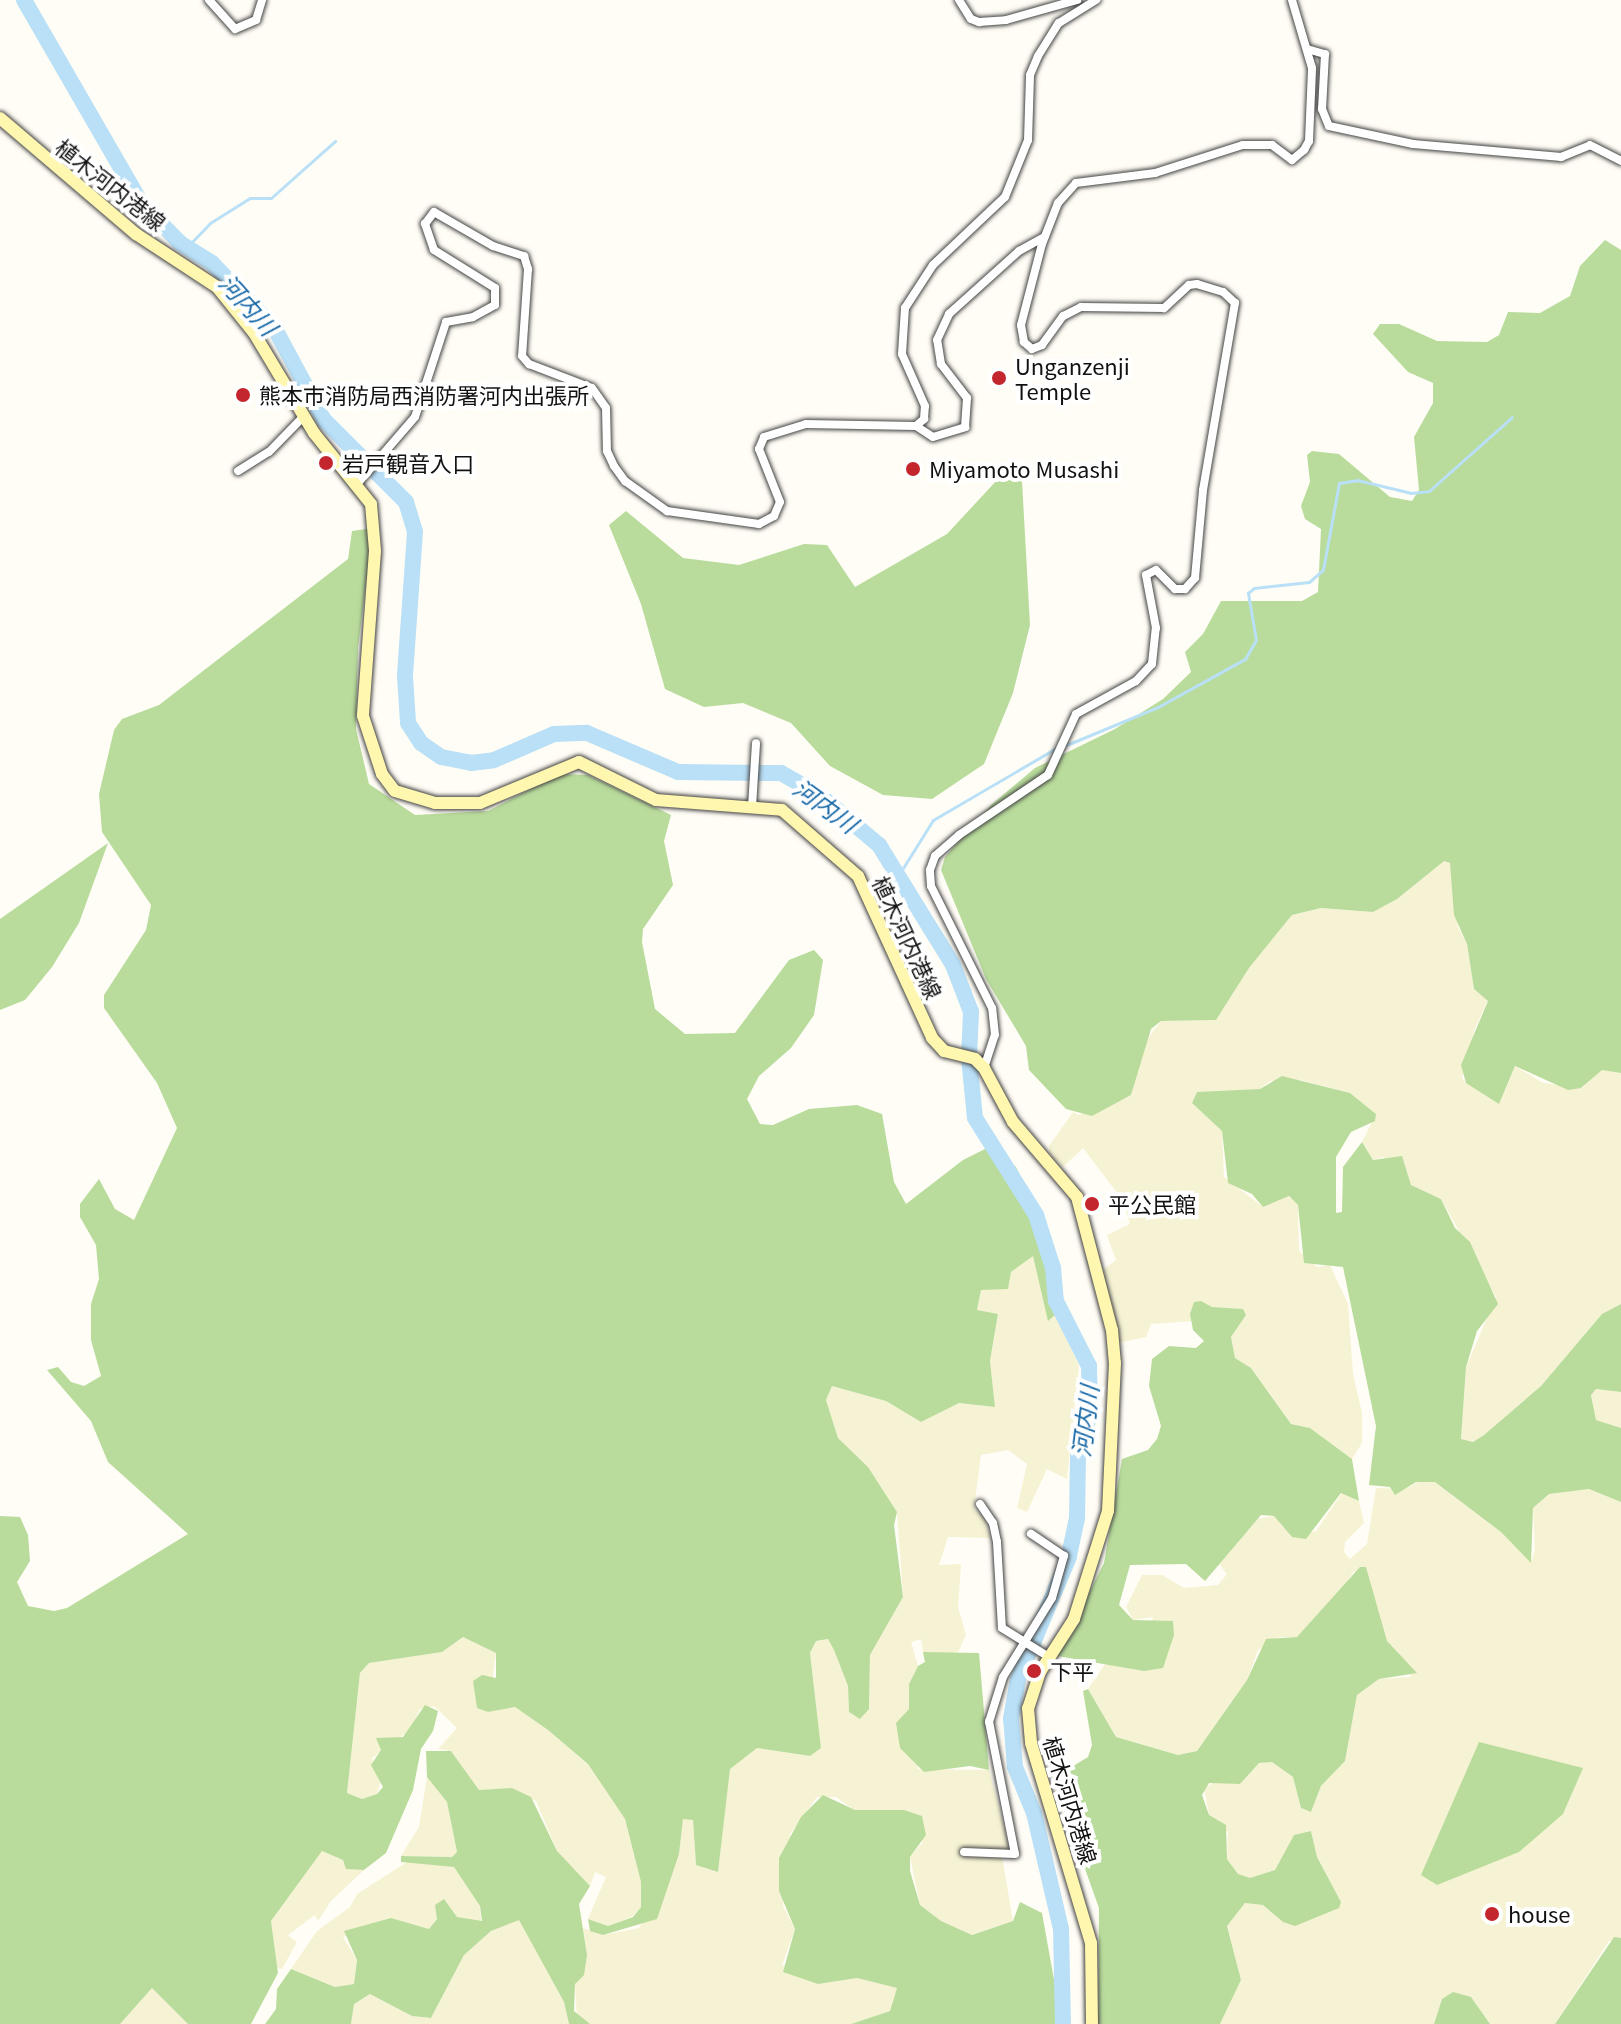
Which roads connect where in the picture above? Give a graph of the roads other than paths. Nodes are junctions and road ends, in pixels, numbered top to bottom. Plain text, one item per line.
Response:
1 (209, 0) edge
2 (262, 0) edge
3 (959, 0) edge
4 (1077, 0) edge
5 (1096, 0) edge
6 (1292, 0) edge
7 (1307, 49) junction
8 (0, 118) edge
9 (1621, 161) edge
10 (1044, 237) junction
11 (303, 417) junction
12 (916, 426) junction
13 (238, 471) dead end
14 (362, 480) junction
15 (756, 743) dead end
16 (752, 807) junction
17 (979, 1064) junction
18 (980, 1504) dead end
19 (1031, 1534) dead end
20 (1026, 1642) junction
21 (1047, 1655) junction
22 (964, 1852) dead end
23 (1092, 2024) edge

1 - 2 street
3 - 4 street
5 - 12 street
6 - 7 street
7 - 9 street
7 - 10 street
8 - 11 main road, 植木河内港線
10 - 12 street
10 - 17 street
11 - 13 street
11 - 14 main road, 植木河内港線
12 - 14 street
14 - 16 main road, 植木河内港線
15 - 16 street
16 - 17 main road, 植木河内港線
17 - 21 main road, 植木河内港線
18 - 20 street
19 - 20 street
20 - 21 street
20 - 22 street
21 - 23 main road, 植木河内港線

